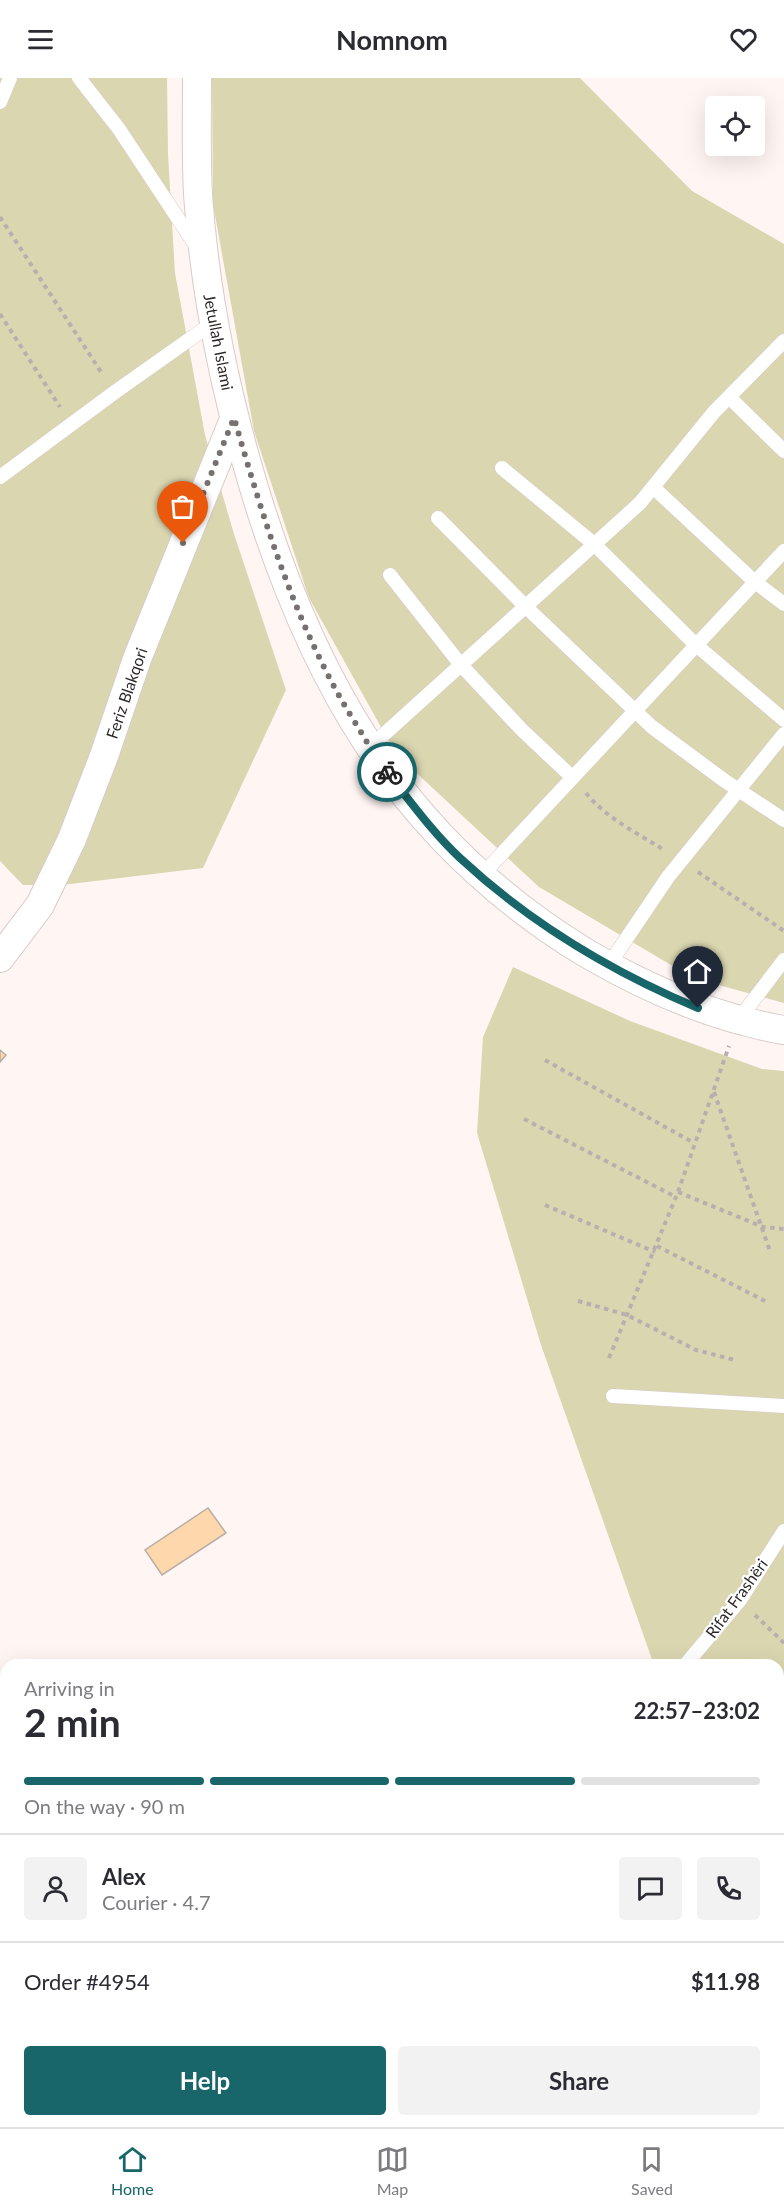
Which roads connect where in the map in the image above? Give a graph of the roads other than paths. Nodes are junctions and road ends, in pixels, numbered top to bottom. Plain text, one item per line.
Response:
1 (10, 78) edge
2 (79, 78) edge
3 (197, 78) edge
4 (0, 102) edge
5 (204, 258) junction
6 (214, 322) junction
7 (782, 347) edge
8 (729, 397) junction
9 (234, 418) junction
10 (784, 451) edge
11 (502, 468) dead end
12 (0, 477) edge
13 (653, 487) junction
14 (438, 518) dead end
15 (594, 544) junction
16 (784, 551) edge
17 (390, 575) dead end
18 (755, 582) junction
19 (784, 604) edge
20 (525, 606) junction
21 (695, 644) junction
22 (461, 665) junction
23 (634, 711) junction
24 (784, 720) edge
25 (784, 734) edge
26 (370, 747) junction
27 (572, 777) junction
28 (739, 790) junction
29 (784, 820) edge
30 (481, 876) junction
31 (0, 958) edge
32 (784, 960) edge
33 (608, 966) junction
34 (739, 1019) junction
35 (784, 1030) edge
36 (613, 1396) dead end
37 (784, 1406) edge
38 (784, 1531) edge
39 (690, 1659) edge

1 - 4 lane
2 - 5 lane
3 - 5 street, Jetullah Islami
5 - 6 street, Jetullah Islami
6 - 9 street, Jetullah Islami
6 - 12 lane
7 - 8 lane
8 - 10 lane
8 - 13 lane
9 - 26 street, Jetullah Islami
9 - 31 street, Feriz Blakqori
11 - 15 lane
13 - 15 lane
13 - 18 lane
14 - 20 lane
15 - 20 lane
15 - 21 lane
16 - 18 lane
17 - 22 lane
18 - 19 lane
18 - 21 lane
20 - 22 lane
20 - 23 lane
21 - 23 lane
21 - 24 lane
22 - 26 lane
22 - 27 lane
23 - 27 lane
23 - 28 lane
25 - 28 lane
26 - 30 street, Jetullah Islami
27 - 30 lane
28 - 29 lane
28 - 33 lane
30 - 33 street, Jetullah Islami
32 - 34 lane
33 - 34 street, Jetullah Islami
34 - 35 street, Jetullah Islami
36 - 37 lane
38 - 39 lane, Rifat Frashëri

